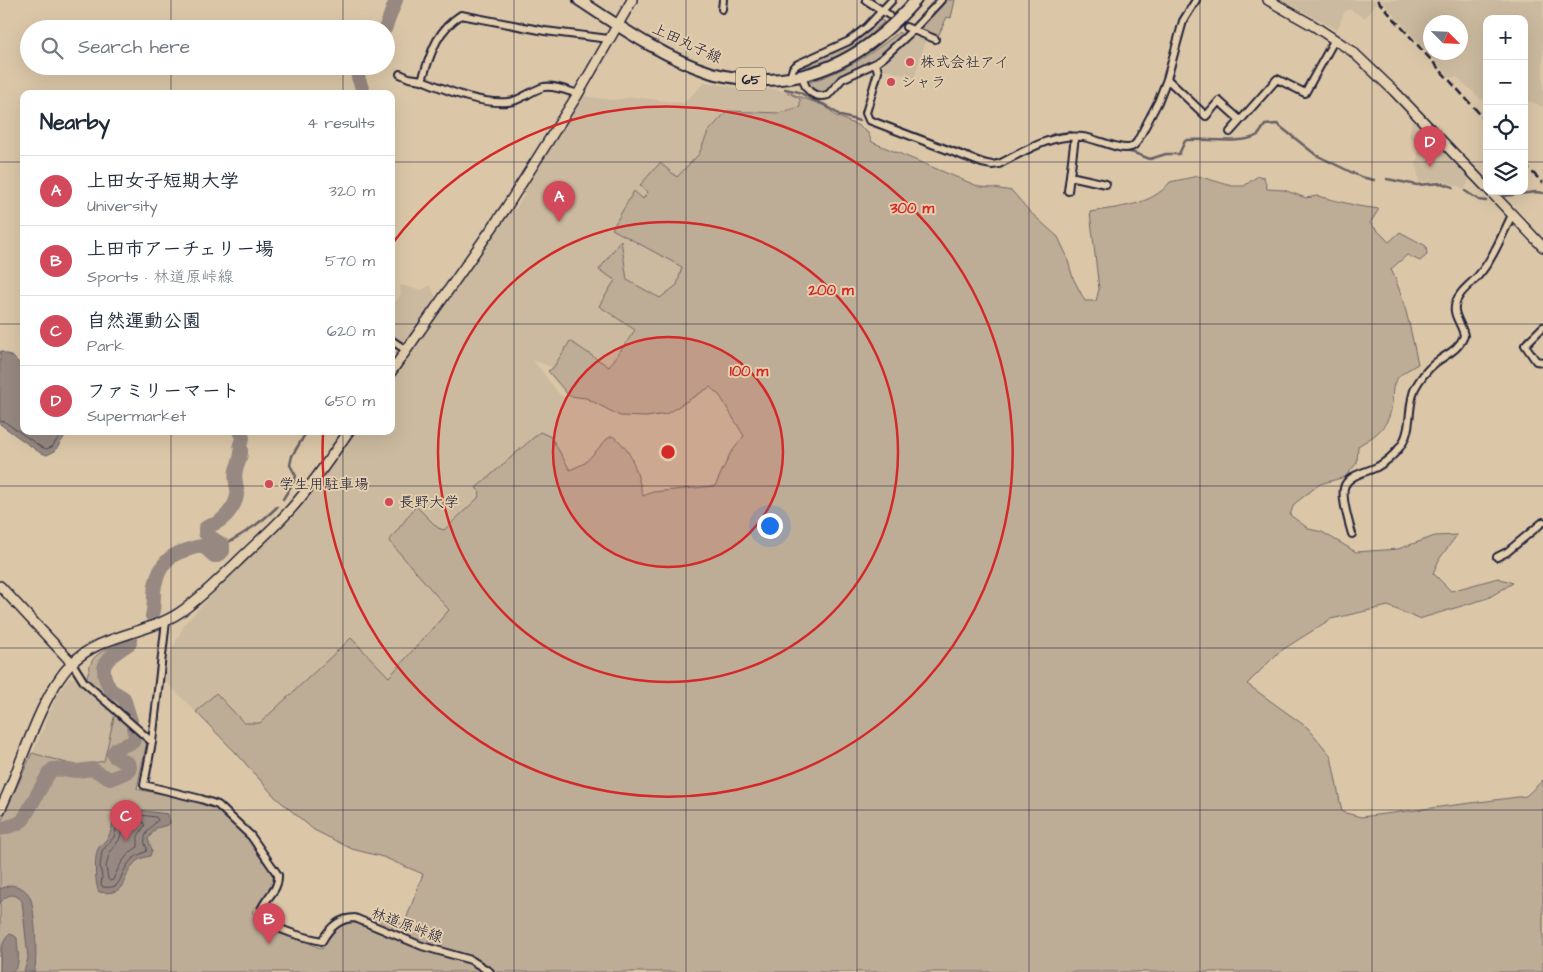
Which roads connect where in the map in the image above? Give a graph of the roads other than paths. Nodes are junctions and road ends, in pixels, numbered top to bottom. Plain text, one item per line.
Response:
1 (579, 0) edge
2 (632, 0) edge
3 (723, 0) edge
4 (866, 0) edge
5 (892, 0) edge
6 (916, 0) edge
7 (941, 0) edge
8 (1196, 0) edge
9 (1268, 0) edge
10 (722, 10) dead end
11 (883, 10) junction
12 (889, 15) dead end
13 (618, 25) junction
14 (906, 27) dead end
15 (913, 30) junction
16 (1335, 38) junction
17 (609, 39) junction
18 (935, 39) dead end
19 (876, 63) junction
20 (400, 74) dead end
21 (803, 76) junction
22 (790, 78) junction
23 (1167, 78) junction
24 (422, 80) junction
25 (578, 94) junction
26 (1240, 120) junction
27 (1230, 132) dead end
28 (1075, 136) junction
29 (1070, 176) junction
30 (1106, 184) dead end
31 (1483, 184) edge
32 (1068, 190) dead end
33 (1494, 195) edge
34 (1512, 215) junction
35 (1543, 247) edge
36 (1543, 327) edge
37 (395, 343) edge
38 (406, 350) junction
39 (1543, 362) edge
40 (395, 366) edge
41 (346, 435) edge
42 (1543, 522) edge
43 (1352, 534) dead end
44 (1497, 557) dead end
45 (0, 586) edge
46 (166, 621) junction
47 (72, 664) junction
48 (152, 742) junction
49 (0, 810) edge
50 (490, 972) edge

1 - 13 main road, 上田丸子線 / 65
2 - 13 street
3 - 10 street
4 - 11 street
5 - 11 street
6 - 21 main road, 上田丸子線 / 65
7 - 15 street
8 - 23 street
9 - 16 street
11 - 12 street
11 - 22 street
13 - 17 street
13 - 22 main road, 上田丸子線 / 65
14 - 15 street
15 - 18 street
15 - 19 street
16 - 26 street
16 - 31 street
17 - 24 street
17 - 25 street
19 - 21 street
19 - 28 street
20 - 24 street
21 - 22 main road, 上田丸子線 / 65
23 - 26 street
23 - 28 street
24 - 25 street
25 - 38 street
26 - 27 street
28 - 29 street
29 - 30 street
29 - 32 street
33 - 34 street
34 - 35 street
34 - 43 street
36 - 39 street
37 - 38 street
38 - 40 street
41 - 46 street
42 - 44 street
45 - 47 street
46 - 47 street
46 - 48 street
47 - 48 street
47 - 49 street
48 - 50 street, 林道原峠線

